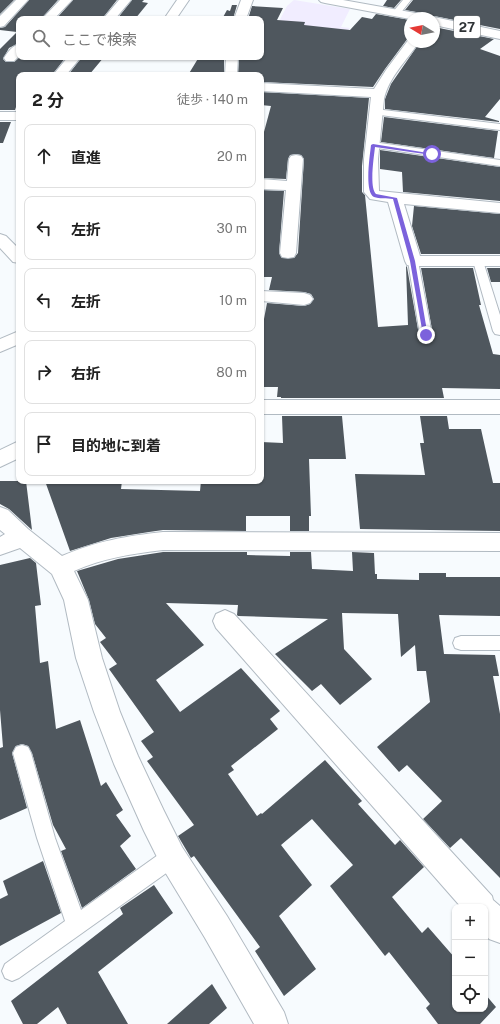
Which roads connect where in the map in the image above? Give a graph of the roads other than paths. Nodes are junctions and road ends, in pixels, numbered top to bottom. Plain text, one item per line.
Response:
1 (22, 0) edge
2 (66, 0) edge
3 (125, 0) edge
4 (183, 0) edge
5 (248, 0) edge
6 (325, 0) edge
7 (407, 0) edge
8 (396, 13) junction
9 (404, 15) edge
10 (51, 16) edge
11 (112, 16) edge
12 (172, 16) edge
13 (241, 16) edge
14 (440, 22) edge
15 (0, 23) edge
16 (499, 33) edge
17 (409, 48) edge
18 (16, 51) edge
19 (10, 58) dead end
20 (72, 60) edge
21 (232, 60) edge
22 (62, 72) edge
23 (231, 72) edge
24 (264, 87) edge
25 (379, 93) junction
26 (375, 112) junction
27 (0, 116) edge
28 (16, 116) edge
29 (500, 127) edge
30 (373, 145) junction
31 (296, 159) dead end
32 (500, 164) edge
33 (264, 184) edge
34 (293, 186) junction
35 (395, 198) junction
36 (500, 208) edge
37 (0, 239) edge
38 (288, 253) dead end
39 (16, 255) edge
40 (413, 261) junction
41 (478, 261) junction
42 (500, 261) edge
43 (264, 296) edge
44 (304, 299) dead end
45 (499, 331) edge
46 (426, 335) dead end
47 (16, 339) edge
48 (0, 346) edge
49 (264, 407) edge
50 (500, 407) edge
51 (16, 451) edge
52 (0, 459) edge
53 (0, 516) edge
54 (20, 536) junction
55 (500, 542) edge
56 (0, 546) edge
57 (60, 567) junction
58 (225, 621) dead end
59 (461, 643) dead end
60 (500, 643) edge
61 (22, 754) dead end
62 (172, 857) junction
63 (478, 904) edge
64 (488, 915) edge
65 (76, 925) junction
66 (500, 928) edge
67 (12, 971) dead end
68 (272, 1024) edge

1 - 15 street
2 - 10 street
3 - 11 street
4 - 12 street
5 - 13 street
6 - 8 street
7 - 8 lane
8 - 9 street
14 - 16 street, 27
17 - 25 street
18 - 19 street
20 - 22 street
21 - 23 street
24 - 25 street
25 - 26 street
26 - 29 lane
26 - 30 street
27 - 28 street
30 - 32 lane
30 - 35 street
31 - 34 street
33 - 34 street
34 - 38 street
35 - 36 street
35 - 40 street
37 - 39 street
40 - 41 street
40 - 46 lane
41 - 42 street
41 - 45 lane
43 - 44 street
47 - 48 street
49 - 50 street
51 - 52 street
53 - 54 street
54 - 56 street
54 - 57 street
55 - 57 street
57 - 62 street
58 - 63 street
59 - 60 lane
61 - 65 lane
62 - 65 lane
62 - 68 street
64 - 66 street
65 - 67 lane

